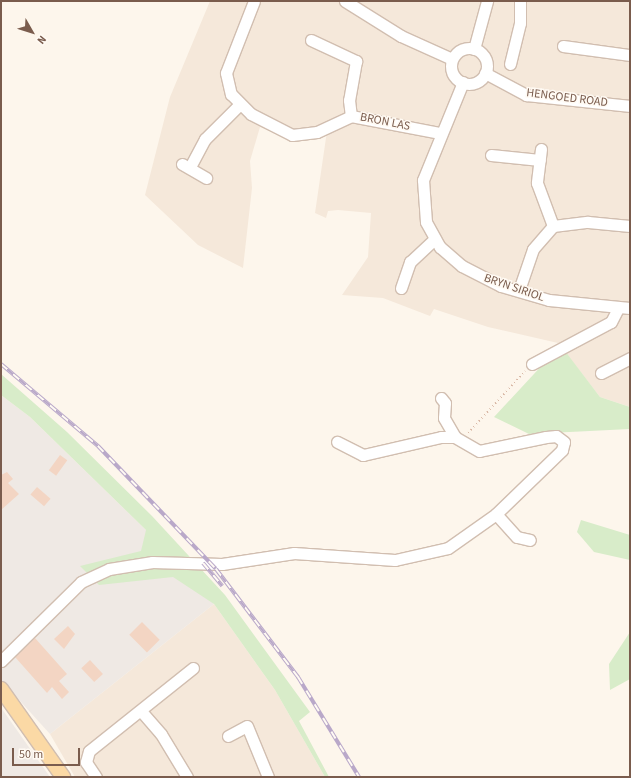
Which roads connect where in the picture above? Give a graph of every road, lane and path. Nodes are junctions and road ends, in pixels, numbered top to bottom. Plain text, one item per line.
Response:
1 (254, 1) edge
2 (345, 1) edge
3 (487, 1) edge
4 (520, 1) edge
5 (311, 40) dead end
6 (563, 46) dead end
7 (474, 49) junction
8 (630, 55) edge
9 (452, 59) junction
10 (510, 64) dead end
11 (485, 73) junction
12 (463, 82) junction
13 (239, 104) junction
14 (630, 106) edge
15 (351, 116) junction
16 (440, 133) junction
17 (491, 155) dead end
18 (206, 178) dead end
19 (553, 226) junction
20 (630, 226) edge
21 (435, 239) junction
22 (401, 288) dead end
23 (519, 290) junction
24 (618, 308) junction
25 (630, 308) edge
26 (630, 358) edge
27 (532, 364) joint
28 (601, 373) dead end
29 (440, 398) dead end
30 (457, 438) junction
31 (337, 442) dead end
32 (496, 514) junction
33 (530, 540) dead end
34 (1, 661) edge
35 (193, 668) dead end
36 (1, 689) edge
37 (141, 711) junction
38 (228, 736) dead end
39 (63, 777) edge
40 (96, 777) edge
41 (187, 777) edge
42 (268, 777) edge

1 - 13 street, BRON LAS
2 - 9 street
3 - 7 street
4 - 10 street
5 - 15 street
6 - 8 street
7 - 9 street
7 - 11 street
9 - 12 street
11 - 12 street
11 - 14 street, HENGOED ROAD
12 - 16 street, BRYN SIRIOL
13 - 15 street, BRON LAS
13 - 18 street
15 - 16 street, BRON LAS
16 - 21 street, BRYN SIRIOL
17 - 19 street
19 - 20 street
19 - 23 street
21 - 22 street
21 - 23 street, BRYN SIRIOL
23 - 24 street, BRYN SIRIOL
24 - 25 street, BRYN SIRIOL
24 - 27 street
26 - 28 street
27 - 30 path
29 - 30 street
30 - 31 street
30 - 32 street
32 - 33 street
32 - 34 street
35 - 37 street
36 - 39 main road
37 - 40 street
37 - 41 street
38 - 42 street

